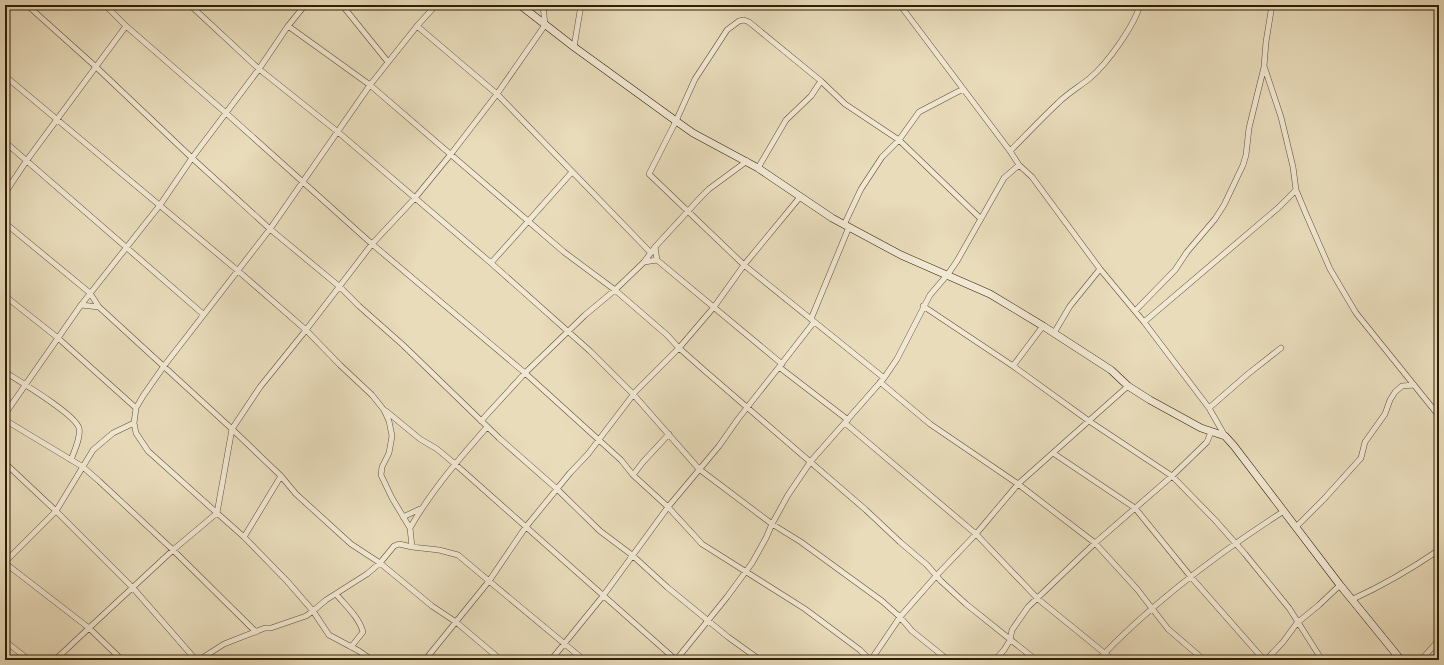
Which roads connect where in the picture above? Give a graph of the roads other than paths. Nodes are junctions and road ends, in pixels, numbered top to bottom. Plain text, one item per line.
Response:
1 (27, 5) edge
2 (105, 5) edge
3 (190, 5) edge
4 (305, 5) edge
5 (342, 5) edge
6 (436, 5) edge
7 (520, 5) edge
8 (543, 5) edge
9 (581, 5) edge
10 (900, 5) edge
11 (1140, 5) edge
12 (1272, 5) edge
13 (545, 25) junction
14 (126, 26) junction
15 (288, 26) junction
16 (417, 26) junction
17 (574, 47) junction
18 (388, 62) junction
19 (96, 66) junction
20 (1264, 66) junction
21 (259, 69) junction
22 (5, 76) edge
23 (821, 81) junction
24 (370, 85) junction
25 (963, 89) junction
26 (497, 94) junction
27 (226, 113) junction
28 (58, 120) junction
29 (676, 122) junction
30 (338, 132) junction
31 (899, 140) junction
32 (5, 142) edge
33 (1010, 151) junction
34 (451, 154) junction
35 (192, 158) junction
36 (27, 160) junction
37 (746, 161) junction
38 (1018, 164) junction
39 (758, 168) junction
40 (572, 172) junction
41 (302, 181) junction
42 (1296, 190) junction
43 (5, 193) edge
44 (800, 197) junction
45 (415, 198) junction
46 (160, 205) junction
47 (688, 212) junction
48 (981, 219) junction
49 (528, 221) junction
50 (5, 223) edge
51 (846, 226) junction
52 (270, 228) junction
53 (372, 244) junction
54 (655, 247) junction
55 (127, 248) junction
56 (651, 253) junction
57 (657, 260) junction
58 (644, 262) junction
59 (491, 263) junction
60 (744, 265) junction
61 (1100, 269) junction
62 (237, 270) junction
63 (948, 274) junction
64 (340, 287) junction
65 (615, 290) junction
66 (90, 293) junction
67 (5, 296) edge
68 (81, 305) junction
69 (923, 306) junction
70 (99, 307) junction
71 (714, 307) junction
72 (1135, 311) junction
73 (204, 314) junction
74 (812, 321) junction
75 (1144, 322) junction
76 (1043, 326) junction
77 (306, 330) junction
78 (569, 332) junction
79 (1054, 333) junction
80 (58, 338) junction
81 (679, 348) junction
82 (1281, 348) dead end
83 (164, 366) junction
84 (780, 366) junction
85 (1013, 366) junction
86 (5, 372) edge
87 (525, 373) junction
88 (882, 380) junction
89 (1414, 385) junction
90 (25, 386) junction
91 (1128, 386) junction
92 (633, 394) junction
93 (747, 407) junction
94 (136, 408) junction
95 (1209, 408) junction
96 (384, 410) junction
97 (5, 414) edge
98 (1439, 416) edge
99 (5, 420) edge
100 (481, 421) junction
101 (847, 421) junction
102 (1088, 421) junction
103 (134, 423) junction
104 (487, 427) junction
105 (232, 429) junction
106 (1211, 432) junction
107 (669, 434) junction
108 (1224, 436) junction
109 (598, 440) junction
110 (1053, 453) junction
111 (71, 460) junction
112 (811, 461) junction
113 (5, 463) edge
114 (455, 464) junction
115 (82, 467) junction
116 (699, 469) junction
117 (633, 475) junction
118 (281, 476) junction
119 (1172, 476) junction
120 (1018, 484) junction
121 (557, 489) junction
122 (668, 507) junction
123 (1135, 508) junction
124 (421, 509) junction
125 (56, 511) junction
126 (1284, 511) junction
127 (217, 513) junction
128 (404, 517) junction
129 (772, 524) junction
130 (1296, 526) junction
131 (410, 528) junction
132 (525, 528) junction
133 (976, 534) junction
134 (244, 537) junction
135 (1095, 543) junction
136 (1235, 543) junction
137 (412, 547) junction
138 (173, 550) junction
139 (1439, 550) edge
140 (632, 555) junction
141 (5, 562) edge
142 (380, 563) junction
143 (746, 571) junction
144 (936, 576) junction
145 (1191, 576) junction
146 (489, 581) junction
147 (1340, 585) junction
148 (133, 588) junction
149 (336, 594) junction
150 (603, 596) junction
151 (1038, 599) junction
152 (1353, 599) junction
153 (1152, 610) junction
154 (313, 611) junction
155 (900, 617) junction
156 (708, 621) junction
157 (456, 622) junction
158 (1298, 624) junction
159 (90, 628) junction
160 (256, 632) junction
161 (1010, 640) junction
162 (1439, 640) edge
163 (5, 641) edge
164 (564, 644) junction
165 (351, 647) junction
166 (1105, 653) junction
167 (679, 659) edge
168 (30, 660) edge
169 (55, 660) edge
170 (122, 660) edge
171 (198, 660) edge
172 (372, 660) edge
173 (425, 660) edge
174 (501, 660) edge
175 (551, 660) edge
176 (584, 660) edge
177 (760, 660) edge
178 (870, 660) edge
179 (948, 660) edge
180 (995, 660) edge
181 (1036, 660) edge
182 (1098, 660) edge
183 (1113, 660) edge
184 (1204, 660) edge
185 (1265, 660) edge
186 (1322, 660) edge
187 (1401, 660) edge
188 (1421, 660) edge

1 - 19 street
2 - 14 street
3 - 21 street
4 - 15 street
5 - 18 street
6 - 16 street
7 - 13 street
8 - 13 street
9 - 17 street
10 - 25 street
11 - 33 street
12 - 20 street
13 - 17 street
13 - 26 street
14 - 19 street
14 - 27 street
15 - 21 street
15 - 24 street
16 - 18 street
16 - 26 street
17 - 29 street
18 - 24 street
19 - 28 street
19 - 35 street
20 - 42 street
20 - 72 street
21 - 27 street
21 - 30 street
22 - 28 street
23 - 29 street
23 - 31 street
23 - 39 street
24 - 30 street
24 - 34 street
25 - 31 street
25 - 33 street
26 - 34 street
26 - 40 street
27 - 35 street
27 - 41 street
28 - 36 street
28 - 46 street
29 - 37 street
29 - 47 street
30 - 41 street
30 - 45 street
31 - 48 street
31 - 51 street
32 - 36 street
33 - 38 street
34 - 45 street
34 - 49 street
35 - 46 street
35 - 52 street
36 - 43 street
36 - 55 street
37 - 39 street
37 - 47 street
38 - 48 street
38 - 61 street
39 - 44 street
40 - 49 street
40 - 56 street
41 - 52 street
41 - 53 street
42 - 75 street
42 - 89 street
44 - 51 street
44 - 60 street
45 - 53 street
45 - 59 street
46 - 55 street
46 - 62 street
47 - 54 street
47 - 60 street
48 - 63 street
49 - 59 street
49 - 65 street
50 - 66 street
51 - 63 street
51 - 74 street
52 - 62 street
52 - 64 street
53 - 64 street
53 - 87 street
54 - 56 street
54 - 57 street
55 - 66 street
55 - 73 street
56 - 58 street
57 - 58 street
57 - 71 street
58 - 65 street
59 - 78 street
60 - 71 street
60 - 74 street
61 - 72 street
61 - 79 street
62 - 73 street
62 - 77 street
63 - 69 street
63 - 76 street
64 - 77 street
64 - 100 street
65 - 78 street
65 - 81 street
66 - 68 street
66 - 70 street
67 - 80 street
68 - 70 street
68 - 80 street
69 - 85 street
69 - 88 street
70 - 83 street
71 - 81 street
71 - 84 street
72 - 75 street
73 - 83 street
74 - 84 street
74 - 88 street
75 - 95 street
76 - 79 street
76 - 85 street
77 - 96 street
77 - 105 street
78 - 87 street
78 - 92 street
79 - 91 street
80 - 90 street
80 - 94 street
81 - 92 street
81 - 93 street
82 - 95 street
83 - 94 street
83 - 105 street
84 - 93 street
84 - 101 street
85 - 102 street
86 - 90 street
87 - 100 street
87 - 109 street
88 - 101 street
88 - 120 street
89 - 98 street
89 - 130 street
90 - 97 street
90 - 111 street
91 - 102 street
91 - 106 street
92 - 107 street
92 - 109 street
93 - 112 street
93 - 116 street
94 - 103 street
95 - 108 street
96 - 114 street
96 - 128 street
99 - 111 street
100 - 104 street
101 - 112 street
101 - 133 street
102 - 110 street
102 - 119 street
103 - 115 street
103 - 127 street
104 - 114 street
104 - 121 street
105 - 118 street
105 - 127 street
106 - 108 street
106 - 119 street
107 - 116 street
107 - 117 street
108 - 126 street
109 - 117 street
109 - 121 street
110 - 120 street
110 - 123 street
111 - 115 street
112 - 129 street
112 - 144 street
113 - 125 street
114 - 124 street
114 - 132 street
115 - 125 street
115 - 138 street
116 - 122 street
116 - 129 street
117 - 122 street
118 - 134 street
118 - 142 street
119 - 123 street
119 - 136 street
120 - 133 street
120 - 135 street
121 - 132 street
121 - 140 street
122 - 140 street
122 - 143 street
123 - 135 street
123 - 145 street
124 - 128 street
124 - 131 street
125 - 141 street
125 - 148 street
126 - 130 street
126 - 136 street
127 - 134 street
127 - 138 street
128 - 131 street
129 - 143 street
129 - 155 street
130 - 147 street
131 - 137 street
132 - 146 street
132 - 150 street
133 - 144 street
133 - 151 street
134 - 154 street
135 - 151 street
135 - 153 street
136 - 145 street
136 - 158 street
137 - 142 street
137 - 146 street
138 - 148 street
138 - 160 street
139 - 152 street
140 - 150 street
140 - 156 street
141 - 159 street
142 - 149 street
142 - 157 street
143 - 156 street
143 - 178 street
144 - 155 street
144 - 161 street
145 - 153 street
145 - 185 street
146 - 157 street
146 - 164 street
147 - 152 street
147 - 158 street
148 - 159 street
148 - 171 street
149 - 154 street
149 - 165 street
150 - 164 street
150 - 167 street
151 - 161 street
151 - 166 street
152 - 187 street
153 - 166 street
153 - 184 street
154 - 160 street
154 - 165 street
155 - 178 street
155 - 179 street
156 - 167 street
156 - 177 street
157 - 173 street
157 - 174 street
158 - 185 street
158 - 186 street
159 - 169 street
159 - 170 street
160 - 171 street
161 - 180 street
161 - 181 street
162 - 188 street
163 - 168 street
164 - 175 street
164 - 176 street
165 - 172 street
166 - 182 street
166 - 183 street

